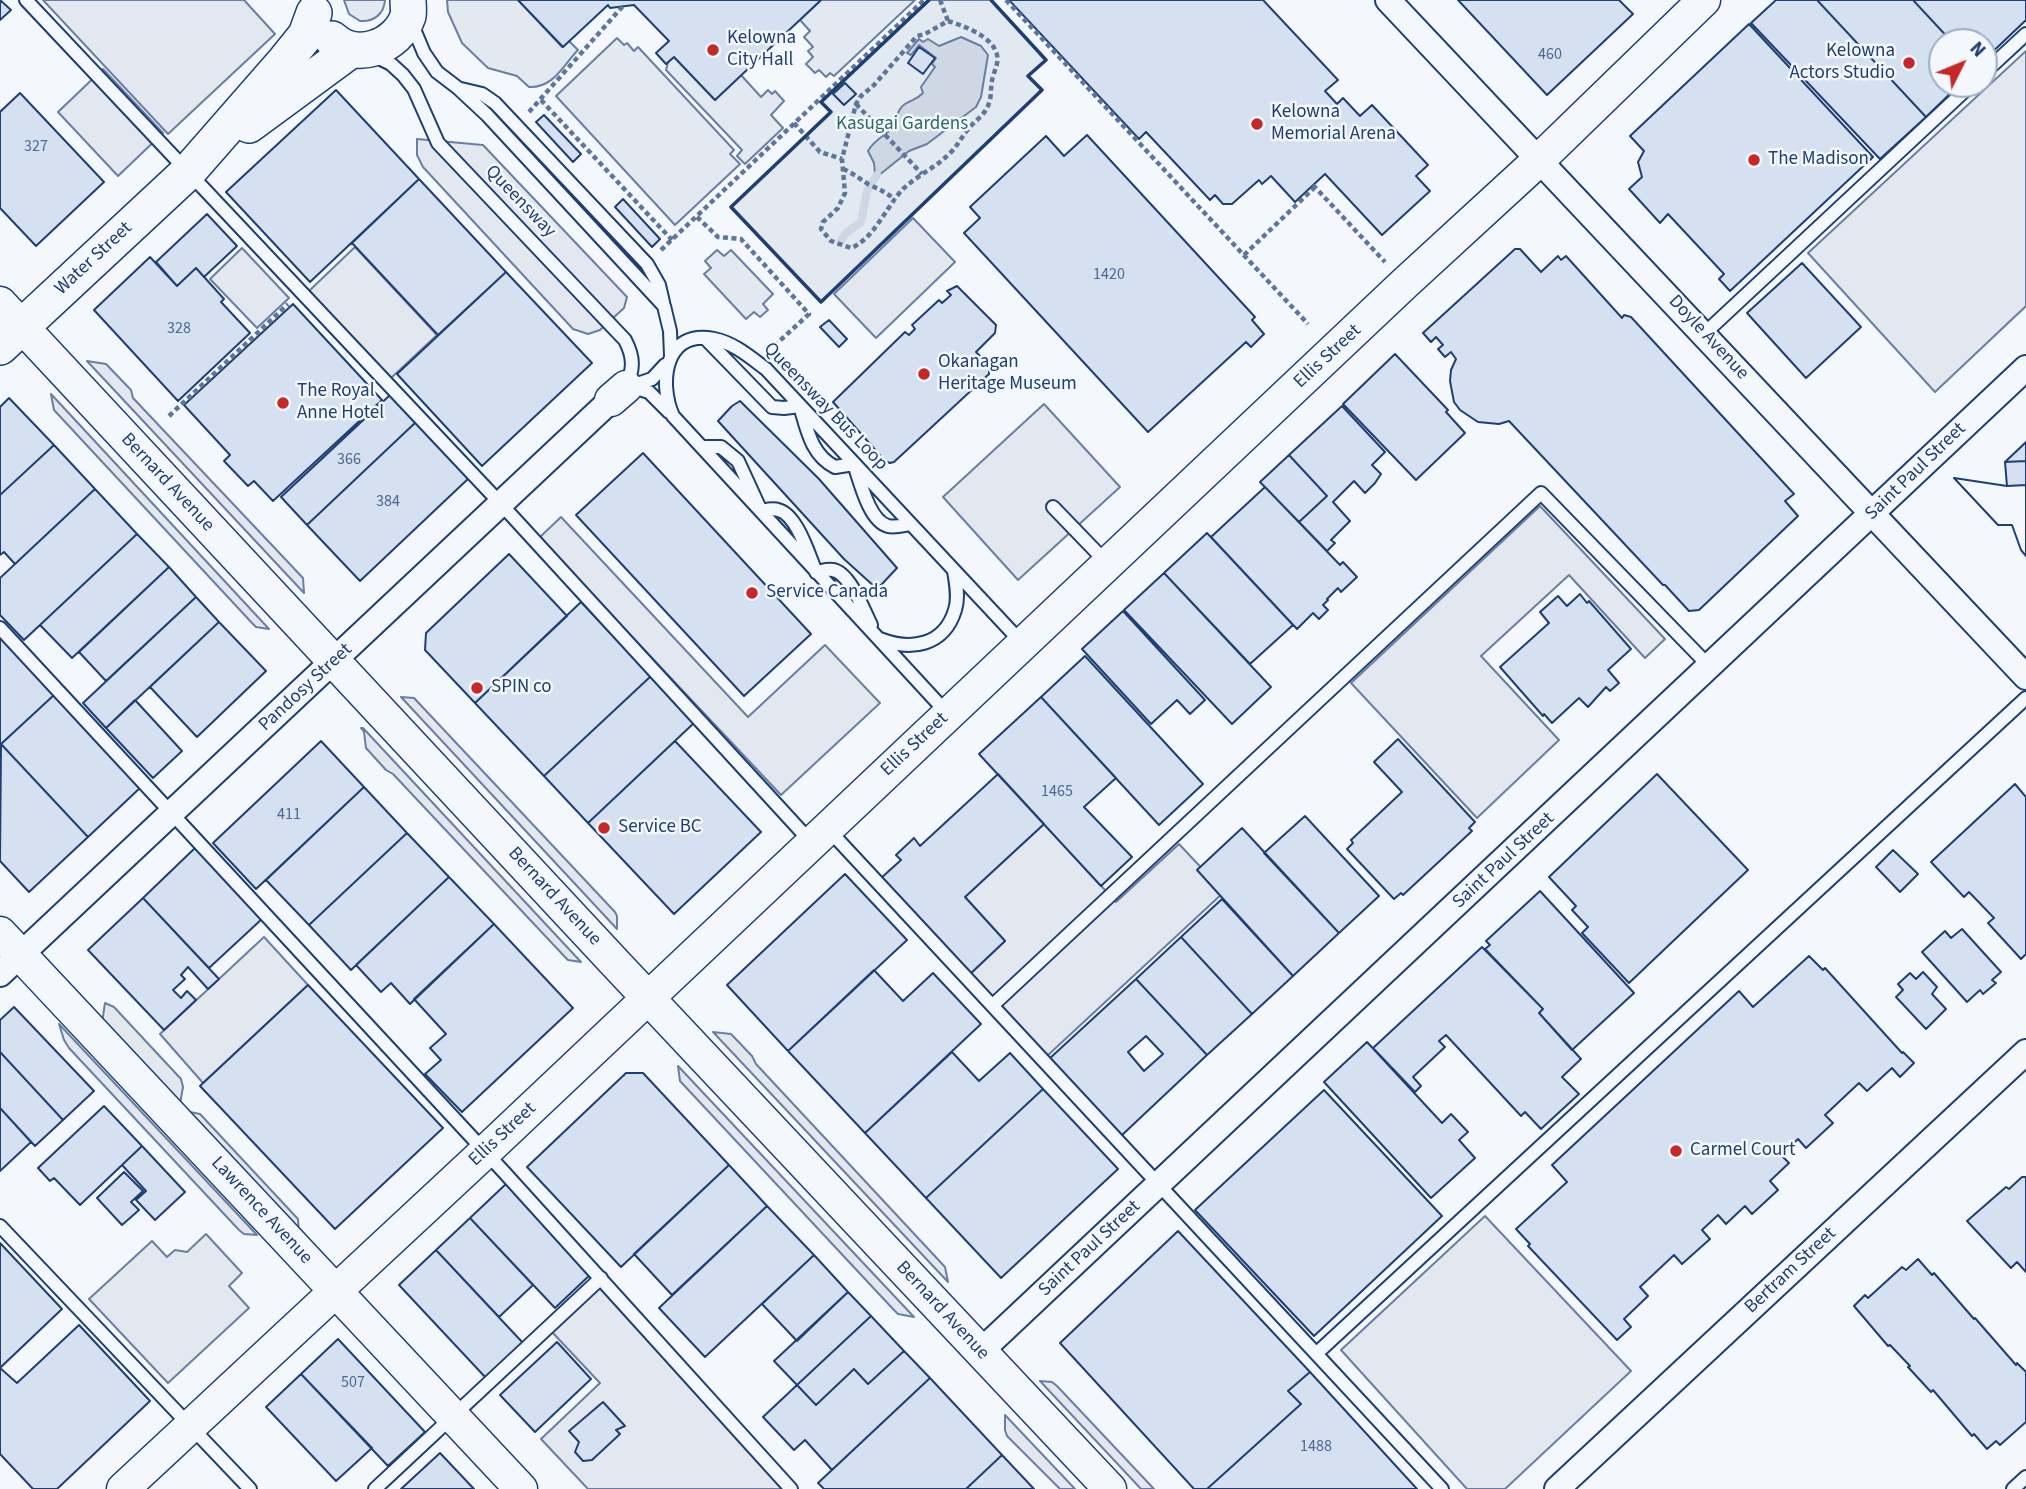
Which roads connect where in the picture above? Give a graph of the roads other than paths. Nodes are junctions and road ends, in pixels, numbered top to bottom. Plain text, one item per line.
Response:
1 (26, 0) edge
2 (1388, 0) edge
3 (1704, 0) edge
4 (314, 6) edge
5 (408, 8) edge
6 (2026, 34) edge
7 (358, 50) junction
8 (1998, 60) edge
9 (1957, 98) edge
10 (1539, 160) junction
11 (188, 172) junction
12 (7, 325) edge
13 (1704, 334) junction
14 (705, 338) junction
15 (671, 356) junction
16 (2026, 368) edge
17 (619, 394) junction
18 (800, 406) junction
19 (673, 416) junction
20 (854, 464) junction
21 (501, 504) junction
22 (1053, 507) dead end
23 (1873, 513) junction
24 (911, 524) junction
25 (1108, 564) junction
26 (954, 571) junction
27 (0, 628) edge
28 (877, 638) junction
29 (1024, 644) junction
30 (334, 661) junction
31 (1710, 667) junction
32 (2026, 677) edge
33 (2026, 698) edge
34 (948, 714) junction
35 (172, 813) junction
36 (819, 835) junction
37 (7, 954) edge
38 (648, 997) junction
39 (993, 1005) junction
40 (2026, 1052) edge
41 (485, 1152) junction
42 (1158, 1185) junction
43 (0, 1226) edge
44 (601, 1278) junction
45 (336, 1291) junction
46 (980, 1352) junction
47 (1317, 1353) junction
48 (453, 1416) junction
49 (191, 1427) junction
50 (2026, 1477) edge
51 (123, 1489) edge
52 (250, 1489) edge
53 (375, 1489) edge
54 (521, 1489) edge
55 (791, 1489) edge
56 (1110, 1489) edge
57 (1442, 1489) edge
58 (1557, 1489) edge
59 (2013, 1489) edge

1 - 11 lane
2 - 10 street, Doyle Avenue
3 - 10 street, Ellis Street
4 - 7 main road
4 - 11 main road, Water Street
5 - 7 main road, Water Street
5 - 15 lane, Queensway
6 - 8 lane
7 - 11 main road, Water Street
7 - 17 lane, Queensway
9 - 13 lane
10 - 13 street, Doyle Avenue
10 - 25 street, Ellis Street
11 - 12 main road, Water Street
11 - 21 lane
12 - 30 street, Bernard Avenue
13 - 23 street, Doyle Avenue
14 - 15 lane
14 - 18 lane, Queensway Bus Loop
14 - 18 lane
15 - 17 lane
15 - 19 lane
16 - 23 street, Saint Paul Street
17 - 19 lane
17 - 21 street, Pandosy Street
18 - 20 lane, Queensway Bus Loop
18 - 20 lane
19 - 28 lane
20 - 24 lane, Queensway Bus Loop
20 - 24 lane
21 - 30 street, Pandosy Street
21 - 36 lane
22 - 25 lane
23 - 31 street, Saint Paul Street
23 - 32 street, Doyle Avenue
24 - 26 lane, Queensway Bus Loop
25 - 29 street, Ellis Street
26 - 28 lane
26 - 29 lane, Queensway Bus Loop
27 - 35 lane
28 - 34 lane
29 - 34 street, Ellis Street
30 - 35 street, Pandosy Street
30 - 38 street, Bernard Avenue
31 - 39 lane
31 - 42 street, Saint Paul Street
33 - 47 lane
34 - 36 street, Ellis Street
35 - 37 street, Pandosy Street
35 - 41 lane
36 - 38 street, Ellis Street
36 - 39 lane
37 - 45 street, Lawrence Avenue
38 - 41 street, Ellis Street
38 - 46 street, Bernard Avenue
39 - 42 lane
40 - 58 street, Bertram Street
41 - 44 lane
41 - 45 street, Ellis Street
42 - 46 street, Saint Paul Street
42 - 47 lane
43 - 49 lane
44 - 48 lane
44 - 55 lane
45 - 48 street, Lawrence Avenue
45 - 49 street, Ellis Street
46 - 56 street, Bernard Avenue
47 - 57 lane
48 - 53 lane
48 - 54 street, Lawrence Avenue
49 - 51 street, Ellis Street
49 - 52 lane
50 - 59 lane

